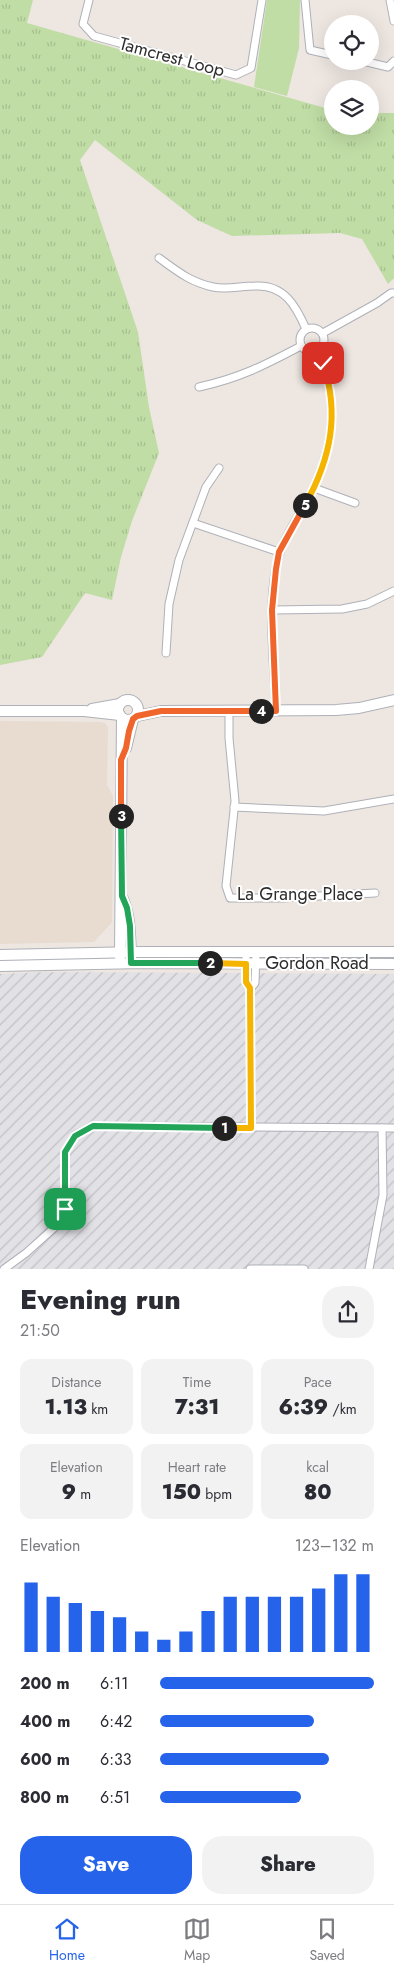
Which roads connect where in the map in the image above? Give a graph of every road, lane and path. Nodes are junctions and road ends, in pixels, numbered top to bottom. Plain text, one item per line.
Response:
1 (89, 0) edge
2 (262, 0) edge
3 (305, 0) edge
4 (390, 0) edge
5 (394, 21) edge
6 (324, 53) edge
7 (394, 61) edge
8 (379, 65) edge
9 (159, 258) dead end
10 (394, 293) edge
11 (306, 329) junction
12 (323, 333) junction
13 (302, 346) junction
14 (318, 352) junction
15 (199, 388) dead end
16 (220, 468) dead end
17 (314, 488) junction
18 (355, 503) dead end
19 (193, 524) junction
20 (279, 552) junction
21 (394, 591) edge
22 (272, 610) junction
23 (166, 653) dead end
24 (394, 700) edge
25 (136, 702) junction
26 (120, 704) junction
27 (0, 710) edge
28 (84, 711) junction
29 (161, 711) junction
30 (229, 711) junction
31 (276, 711) junction
32 (121, 716) junction
33 (135, 717) junction
34 (121, 760) junction
35 (394, 799) edge
36 (234, 807) junction
37 (375, 893) dead end
38 (251, 952) junction
39 (394, 952) edge
40 (0, 955) edge
41 (125, 958) junction
42 (251, 964) junction
43 (394, 964) edge
44 (0, 966) edge
45 (251, 1128) junction
46 (382, 1128) junction
47 (394, 1128) edge
48 (4, 1269) edge
49 (250, 1269) edge
50 (304, 1269) edge
51 (368, 1269) edge

1 - 2 street, Tamcrest Loop
3 - 6 street
4 - 5 street
7 - 8 street
9 - 11 street
10 - 12 street
11 - 12 street
11 - 13 street
12 - 14 street
13 - 14 street
13 - 15 street
14 - 17 street
16 - 19 street
17 - 18 street
17 - 20 street
19 - 20 street
19 - 23 street
20 - 22 street
21 - 22 street
22 - 31 street
24 - 31 street
25 - 26 street
25 - 29 street
25 - 33 street
26 - 28 street
26 - 32 street
27 - 28 street
28 - 32 street
29 - 30 street
29 - 33 street
30 - 31 street
30 - 36 street, La Grange Place
32 - 33 street
32 - 34 street
33 - 34 street
34 - 41 street
35 - 36 street
36 - 37 street, La Grange Place
38 - 39 street, Gordon Road
38 - 41 street, Gordon Road
38 - 42 street
40 - 41 street, Gordon Road
41 - 42 street, Gordon Road
41 - 44 street, Gordon Road
42 - 43 street, Gordon Road
42 - 45 street
45 - 46 street
45 - 48 street
46 - 47 street
46 - 51 street
49 - 50 street

